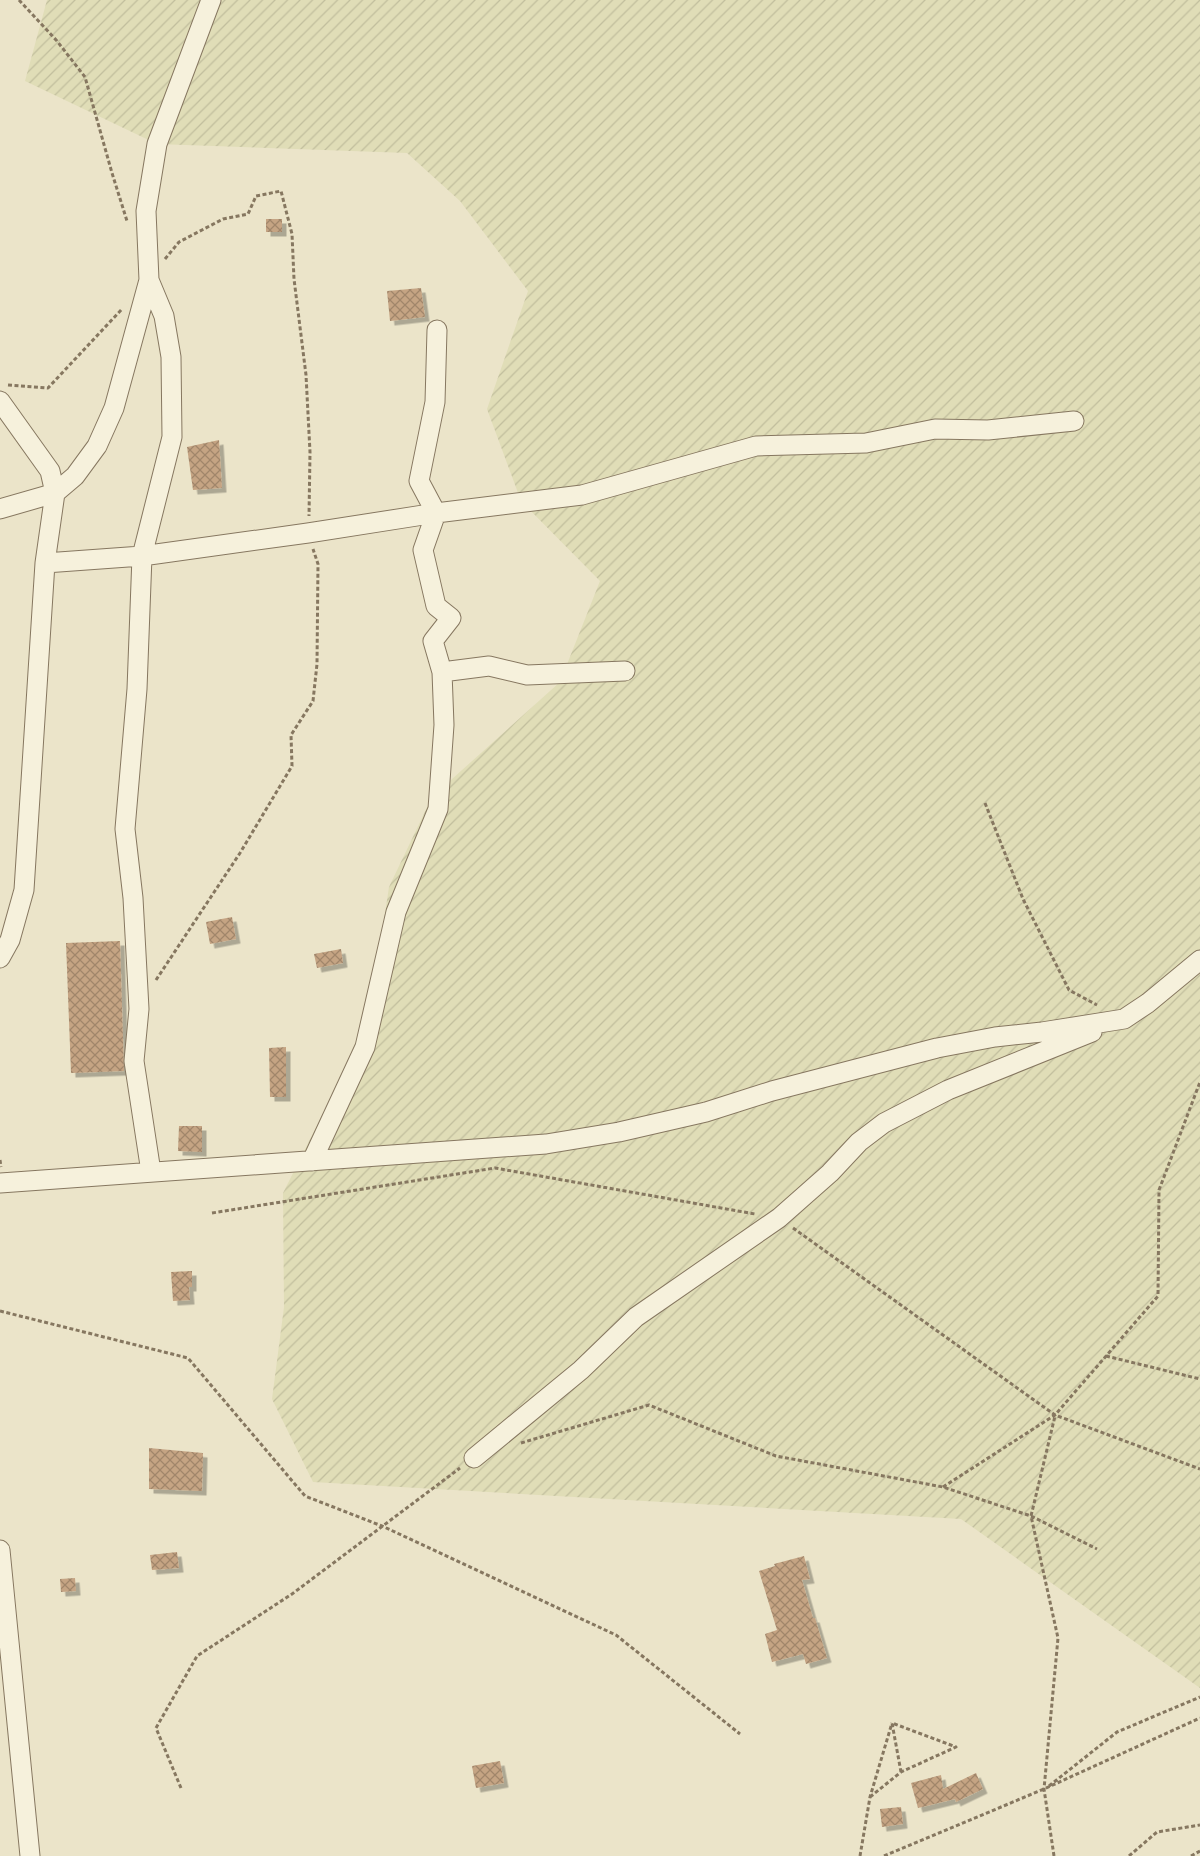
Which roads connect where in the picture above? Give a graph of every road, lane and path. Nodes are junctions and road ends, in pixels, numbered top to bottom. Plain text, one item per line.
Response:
1 (19, 0) edge
2 (211, 0) edge
3 (130, 229) dead end
4 (149, 280) junction
5 (122, 309) dead end
6 (437, 330) dead end
7 (0, 385) edge
8 (0, 401) edge
9 (1074, 421) dead end
10 (55, 493) junction
11 (0, 509) edge
12 (436, 512) junction
13 (142, 556) junction
14 (45, 563) junction
15 (626, 671) dead end
16 (442, 672) junction
17 (985, 803) dead end
18 (0, 958) edge
19 (1200, 960) edge
20 (1124, 1019) junction
21 (1200, 1082) edge
22 (312, 1161) junction
23 (151, 1172) junction
24 (1, 1184) edge
25 (0, 1311) edge
26 (1106, 1356) junction
27 (1200, 1379) edge
28 (1055, 1415) junction
29 (520, 1444) dead end
30 (474, 1458) joint
31 (943, 1487) junction
32 (1031, 1516) junction
33 (382, 1526) junction
34 (1097, 1548) dead end
35 (0, 1550) edge
36 (1200, 1697) edge
37 (1200, 1718) edge
38 (892, 1723) junction
39 (740, 1734) dead end
40 (901, 1772) junction
41 (181, 1788) dead end
42 (1044, 1789) junction
43 (870, 1798) junction
44 (1200, 1825) edge
45 (1200, 1851) edge
46 (30, 1856) edge
47 (860, 1856) edge
48 (884, 1856) edge
49 (1054, 1856) edge
50 (1129, 1856) edge
51 (1191, 1856) edge

1 - 3 path
2 - 4 street
4 - 10 street
4 - 13 street
5 - 7 path
6 - 12 street
8 - 10 street
9 - 12 street
10 - 11 street
10 - 14 street
12 - 13 street
12 - 16 street
13 - 14 street
13 - 23 street
14 - 18 street
15 - 16 street
16 - 22 street
17 - 20 path
19 - 20 street
20 - 22 street
20 - 30 street
21 - 26 path
22 - 23 street
23 - 24 street
25 - 33 path
26 - 27 path
26 - 28 path
28 - 31 path
28 - 32 path
29 - 31 path
30 - 33 path
31 - 32 path
32 - 34 path
32 - 42 path
33 - 39 path
33 - 41 path
35 - 46 street
36 - 42 path
37 - 42 path
38 - 40 path
38 - 40 path
38 - 43 path
40 - 43 path
42 - 48 path
42 - 49 path
43 - 47 path
44 - 50 path
45 - 51 path

